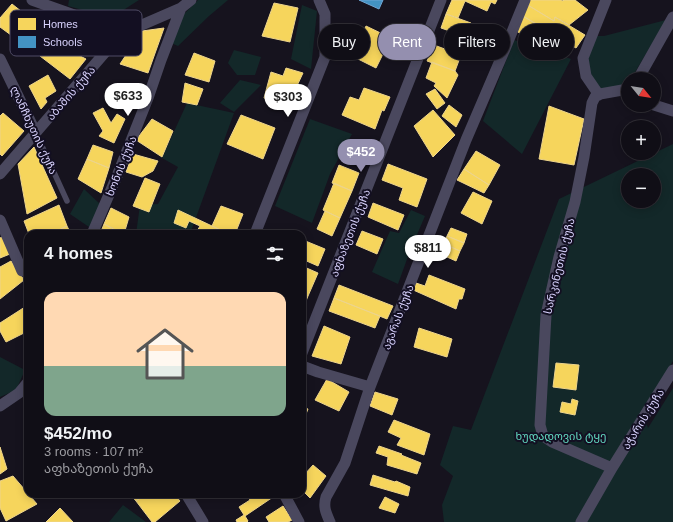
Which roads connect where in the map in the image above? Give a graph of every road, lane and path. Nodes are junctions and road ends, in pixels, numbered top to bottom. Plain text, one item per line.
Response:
1 (32, 0) edge
2 (191, 0) edge
3 (319, 0) edge
4 (441, 0) edge
5 (525, 0) edge
6 (606, 0) edge
7 (181, 8) junction
8 (60, 10) edge
9 (673, 17) edge
10 (142, 25) edge
11 (102, 56) edge
12 (0, 59) edge
13 (642, 72) edge
14 (621, 90) edge
15 (599, 94) junction
16 (661, 107) edge
17 (673, 110) edge
18 (36, 133) junction
19 (0, 174) edge
20 (67, 201) dead end
21 (0, 220) edge
22 (94, 230) edge
23 (257, 230) edge
24 (22, 271) dead end
25 (306, 343) edge
26 (306, 368) edge
27 (673, 370) edge
28 (24, 387) edge
29 (370, 387) junction
30 (0, 406) edge
31 (612, 468) junction
32 (188, 498) edge
33 (286, 498) edge
34 (203, 522) edge
35 (299, 522) edge
36 (330, 522) edge
37 (580, 522) edge

1 - 8 street
2 - 7 street, აბაშის ქუჩა
3 - 23 street
4 - 25 street, აფხაზეთის ქუჩა
5 - 29 street, აგარას ქუჩა
6 - 15 street
7 - 10 street, აბაშის ქუჩა
7 - 22 street, ხონის ქუჩა
9 - 13 street
11 - 18 street, აბაშის ქუჩა
12 - 18 street, ლანჩხუთის ქუჩა
14 - 15 street
15 - 31 street, სარკინეთის ქუჩა
16 - 17 street
18 - 19 street, აბაშის ქუჩა
18 - 20 lane, ლანჩხუთის ქუჩა
21 - 24 street
26 - 29 street
27 - 31 street, აჭარის ქუჩა
28 - 30 street
29 - 36 street, აგარას ქუჩა
31 - 37 street, აჭარის ქუჩა
32 - 34 street
33 - 35 street

